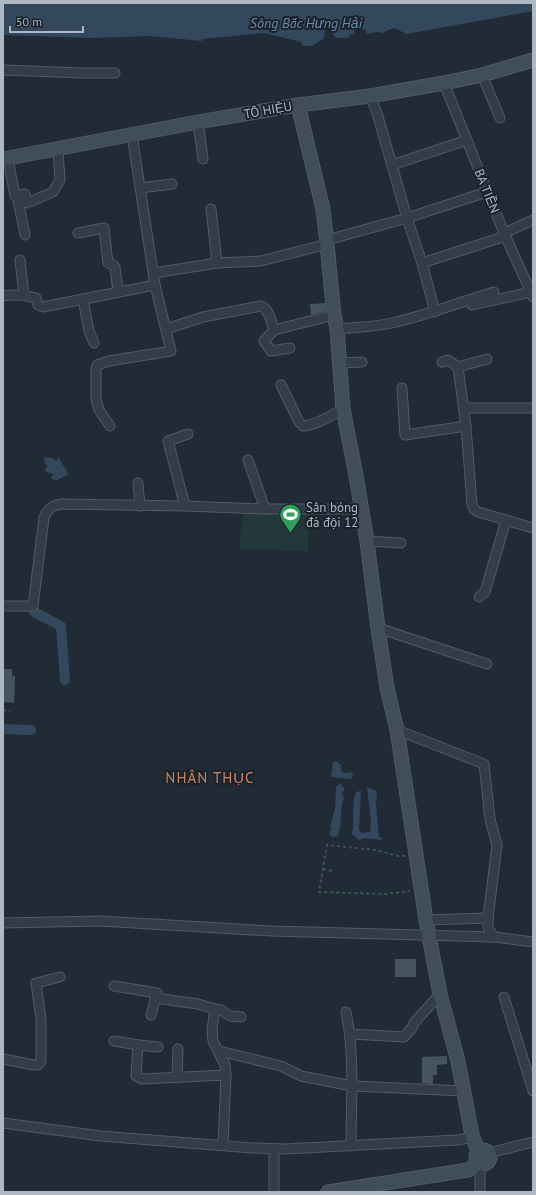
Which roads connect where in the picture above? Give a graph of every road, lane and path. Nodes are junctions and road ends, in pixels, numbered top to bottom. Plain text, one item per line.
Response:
1 (532, 63) edge
2 (3, 70) edge
3 (115, 73) dead end
4 (482, 75) junction
5 (444, 83) junction
6 (370, 96) junction
7 (298, 105) junction
8 (500, 118) dead end
9 (198, 122) junction
10 (132, 135) junction
11 (467, 140) junction
12 (58, 149) junction
13 (6, 159) edge
14 (203, 159) dead end
15 (392, 165) junction
16 (172, 184) dead end
17 (140, 188) junction
18 (487, 192) junction
19 (17, 195) junction
20 (212, 209) dead end
21 (407, 218) junction
22 (533, 220) edge
23 (78, 233) dead end
24 (505, 234) junction
25 (26, 235) dead end
26 (327, 242) junction
27 (20, 260) dead end
28 (217, 263) junction
29 (422, 263) junction
30 (154, 273) junction
31 (155, 285) junction
32 (118, 292) junction
33 (494, 292) dead end
34 (24, 295) junction
35 (532, 295) edge
36 (3, 296) edge
37 (83, 299) junction
38 (455, 309) dead end
39 (434, 312) junction
40 (334, 315) junction
41 (166, 329) junction
42 (337, 329) junction
43 (274, 330) junction
44 (94, 343) dead end
45 (290, 348) dead end
46 (487, 359) dead end
47 (362, 362) dead end
48 (442, 362) dead end
49 (339, 363) junction
50 (458, 367) junction
51 (281, 385) dead end
52 (402, 388) dead end
53 (464, 408) junction
54 (533, 408) edge
55 (343, 409) junction
56 (110, 426) dead end
57 (466, 426) junction
58 (188, 434) dead end
59 (248, 460) dead end
60 (138, 483) dead end
61 (140, 506) junction
62 (186, 506) junction
63 (265, 509) junction
64 (361, 509) junction
65 (506, 520) junction
66 (533, 528) edge
67 (367, 541) junction
68 (401, 543) dead end
69 (479, 597) dead end
70 (3, 606) edge
71 (378, 628) junction
72 (487, 664) dead end
73 (3, 710) edge
74 (10, 711) dead end
75 (397, 730) junction
76 (405, 856) dead end
77 (323, 869) junction
78 (332, 871) dead end
79 (410, 891) dead end
80 (488, 918) junction
81 (426, 920) junction
82 (3, 923) edge
83 (430, 935) junction
84 (494, 937) junction
85 (533, 942) edge
86 (60, 977) dead end
87 (114, 986) dead end
88 (440, 994) junction
89 (504, 997) dead end
90 (155, 998) junction
91 (214, 1009) junction
92 (346, 1012) dead end
93 (151, 1015) dead end
94 (240, 1017) dead end
95 (351, 1034) junction
96 (114, 1041) dead end
97 (138, 1045) junction
98 (158, 1047) dead end
99 (178, 1049) dead end
100 (219, 1051) junction
101 (3, 1059) edge
102 (529, 1065) edge
103 (226, 1075) junction
104 (177, 1078) junction
105 (352, 1086) junction
106 (464, 1091) junction
107 (533, 1091) edge
108 (3, 1123) edge
109 (474, 1137) junction
110 (533, 1142) edge
111 (227, 1146) junction
112 (350, 1146) junction
113 (274, 1149) junction
114 (481, 1157) junction
115 (274, 1192) edge
116 (328, 1192) edge
117 (480, 1192) edge

1 - 4 street, TÔ HIỆU
2 - 3 street
4 - 5 street, TÔ HIỆU
4 - 8 street
5 - 6 street, TÔ HIỆU
5 - 11 street, BA TIỀN
6 - 7 street, TÔ HIỆU
6 - 15 street
7 - 9 street, TÔ HIỆU
7 - 26 street
9 - 10 street, TÔ HIỆU
9 - 14 street
10 - 12 street, TÔ HIỆU
10 - 17 street
11 - 15 street
11 - 18 street, BA TIỀN
12 - 13 street, TÔ HIỆU
12 - 19 street
13 - 19 street
15 - 21 street
16 - 17 street
17 - 30 street
18 - 21 street
18 - 24 street, BA TIỀN
19 - 25 street
20 - 28 street
21 - 26 street
21 - 29 street
22 - 24 street
23 - 32 street
24 - 29 street
24 - 35 street, BA TIỀN
26 - 28 street
26 - 40 street
27 - 34 street
28 - 30 street
29 - 39 street
30 - 31 street
31 - 32 street
31 - 41 street
32 - 37 street
33 - 39 street
34 - 36 street
34 - 37 street
35 - 38 street
37 - 44 street
39 - 42 street
40 - 42 street
40 - 43 street
41 - 43 street
41 - 56 street
42 - 49 street
43 - 45 street
46 - 50 street
47 - 49 street
48 - 50 street
49 - 55 street
50 - 53 street
51 - 55 street
52 - 57 street
53 - 54 street
53 - 57 street
55 - 64 street
57 - 65 street
58 - 62 street
59 - 63 street
60 - 61 street
61 - 62 street
61 - 70 street
62 - 63 street
63 - 64 street
64 - 67 street
65 - 66 street
65 - 69 street
67 - 68 street
67 - 71 street
71 - 72 street
71 - 75 street
73 - 74 path
75 - 80 street
75 - 81 street
76 - 77 path
77 - 78 path
77 - 79 path
80 - 81 street
80 - 84 street
81 - 83 street
82 - 83 street
83 - 84 street
83 - 88 street
84 - 85 street
86 - 101 street
87 - 90 street
88 - 95 street
88 - 106 street
89 - 102 street
90 - 91 street
90 - 93 street
91 - 94 street
91 - 100 street
92 - 95 street
95 - 105 street
96 - 97 street
97 - 98 street
97 - 104 street
99 - 104 street
100 - 103 street
100 - 105 street
102 - 107 street
103 - 104 street
103 - 111 street
105 - 106 street
105 - 112 street
106 - 109 street
108 - 111 street
109 - 112 street
109 - 114 street
110 - 114 street
111 - 113 street
112 - 113 street
113 - 115 street
114 - 116 street
114 - 117 street

